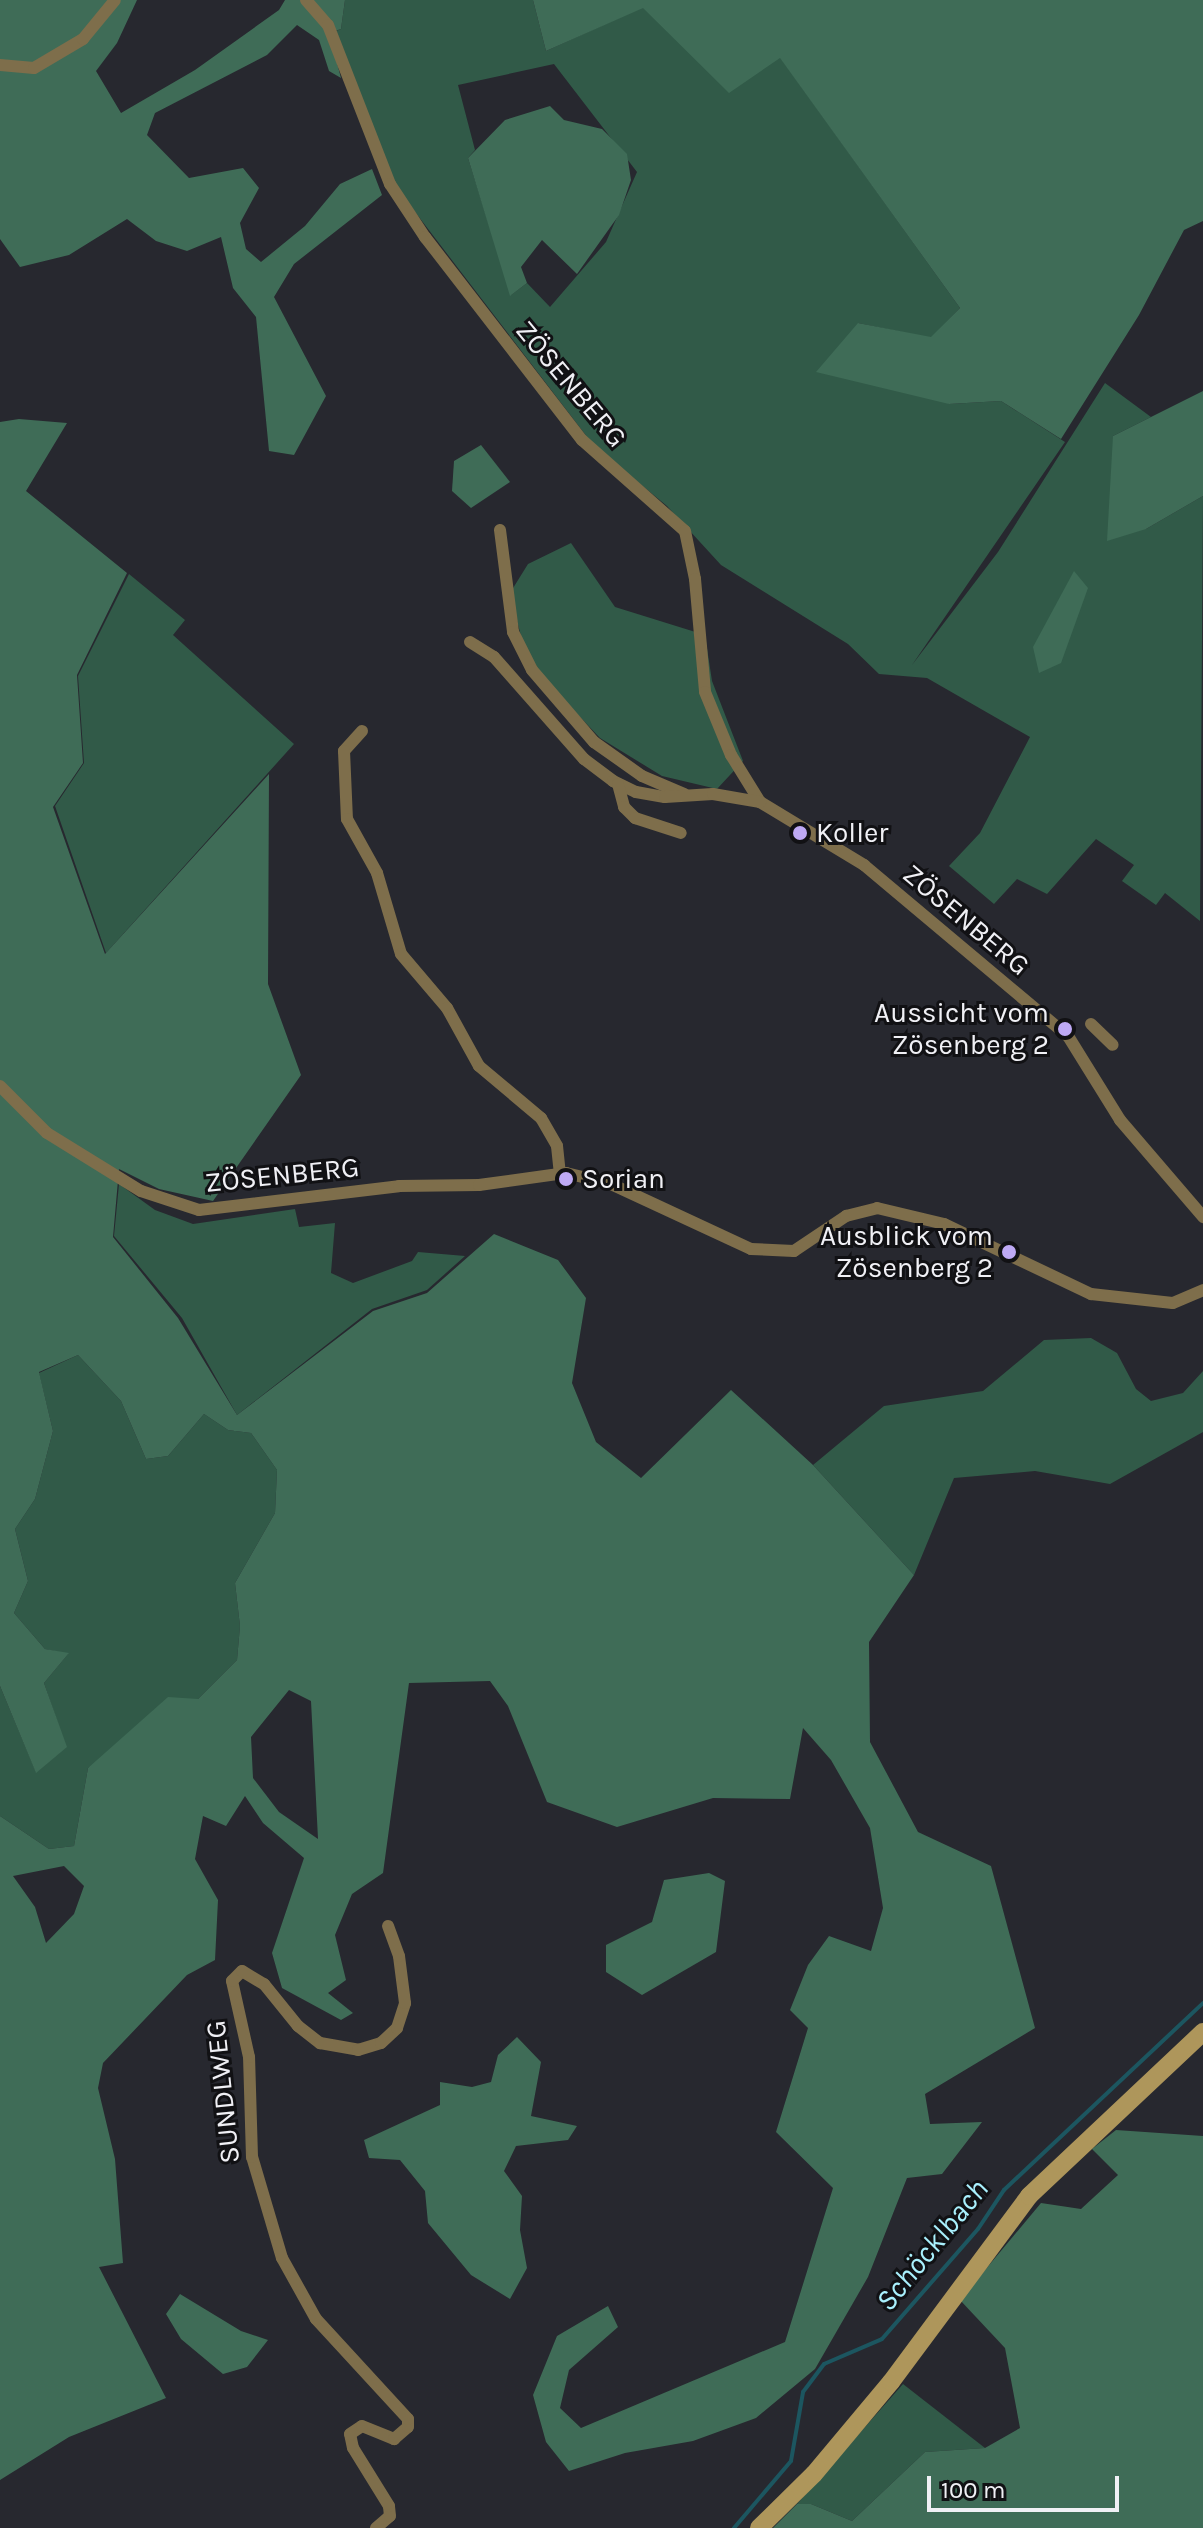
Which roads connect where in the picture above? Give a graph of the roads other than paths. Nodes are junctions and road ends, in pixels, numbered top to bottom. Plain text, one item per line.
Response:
1 (115, 0) edge
2 (306, 0) edge
3 (0, 65) edge
4 (500, 530) dead end
5 (470, 642) dead end
6 (362, 731) dead end
7 (618, 784) junction
8 (687, 796) junction
9 (760, 802) junction
10 (681, 833) dead end
11 (1091, 1024) dead end
12 (1113, 1045) dead end
13 (0, 1086) edge
14 (560, 1174) junction
15 (1203, 1217) edge
16 (1203, 1290) edge
17 (388, 1926) dead end
18 (1203, 2032) edge
19 (376, 2528) edge
20 (759, 2528) edge

1 - 3 street
2 - 9 street, ZÖSENBERG
4 - 8 street, ZÖSENBERG
5 - 7 street, ZÖSENBERG
6 - 14 street
7 - 8 street, ZÖSENBERG
7 - 10 street, ZÖSENBERG
8 - 9 street, ZÖSENBERG
9 - 15 street, ZÖSENBERG
11 - 12 street
13 - 14 street, ZÖSENBERG
14 - 16 street, ZÖSENBERG
17 - 19 street, SUNDLWEG
18 - 20 main road

